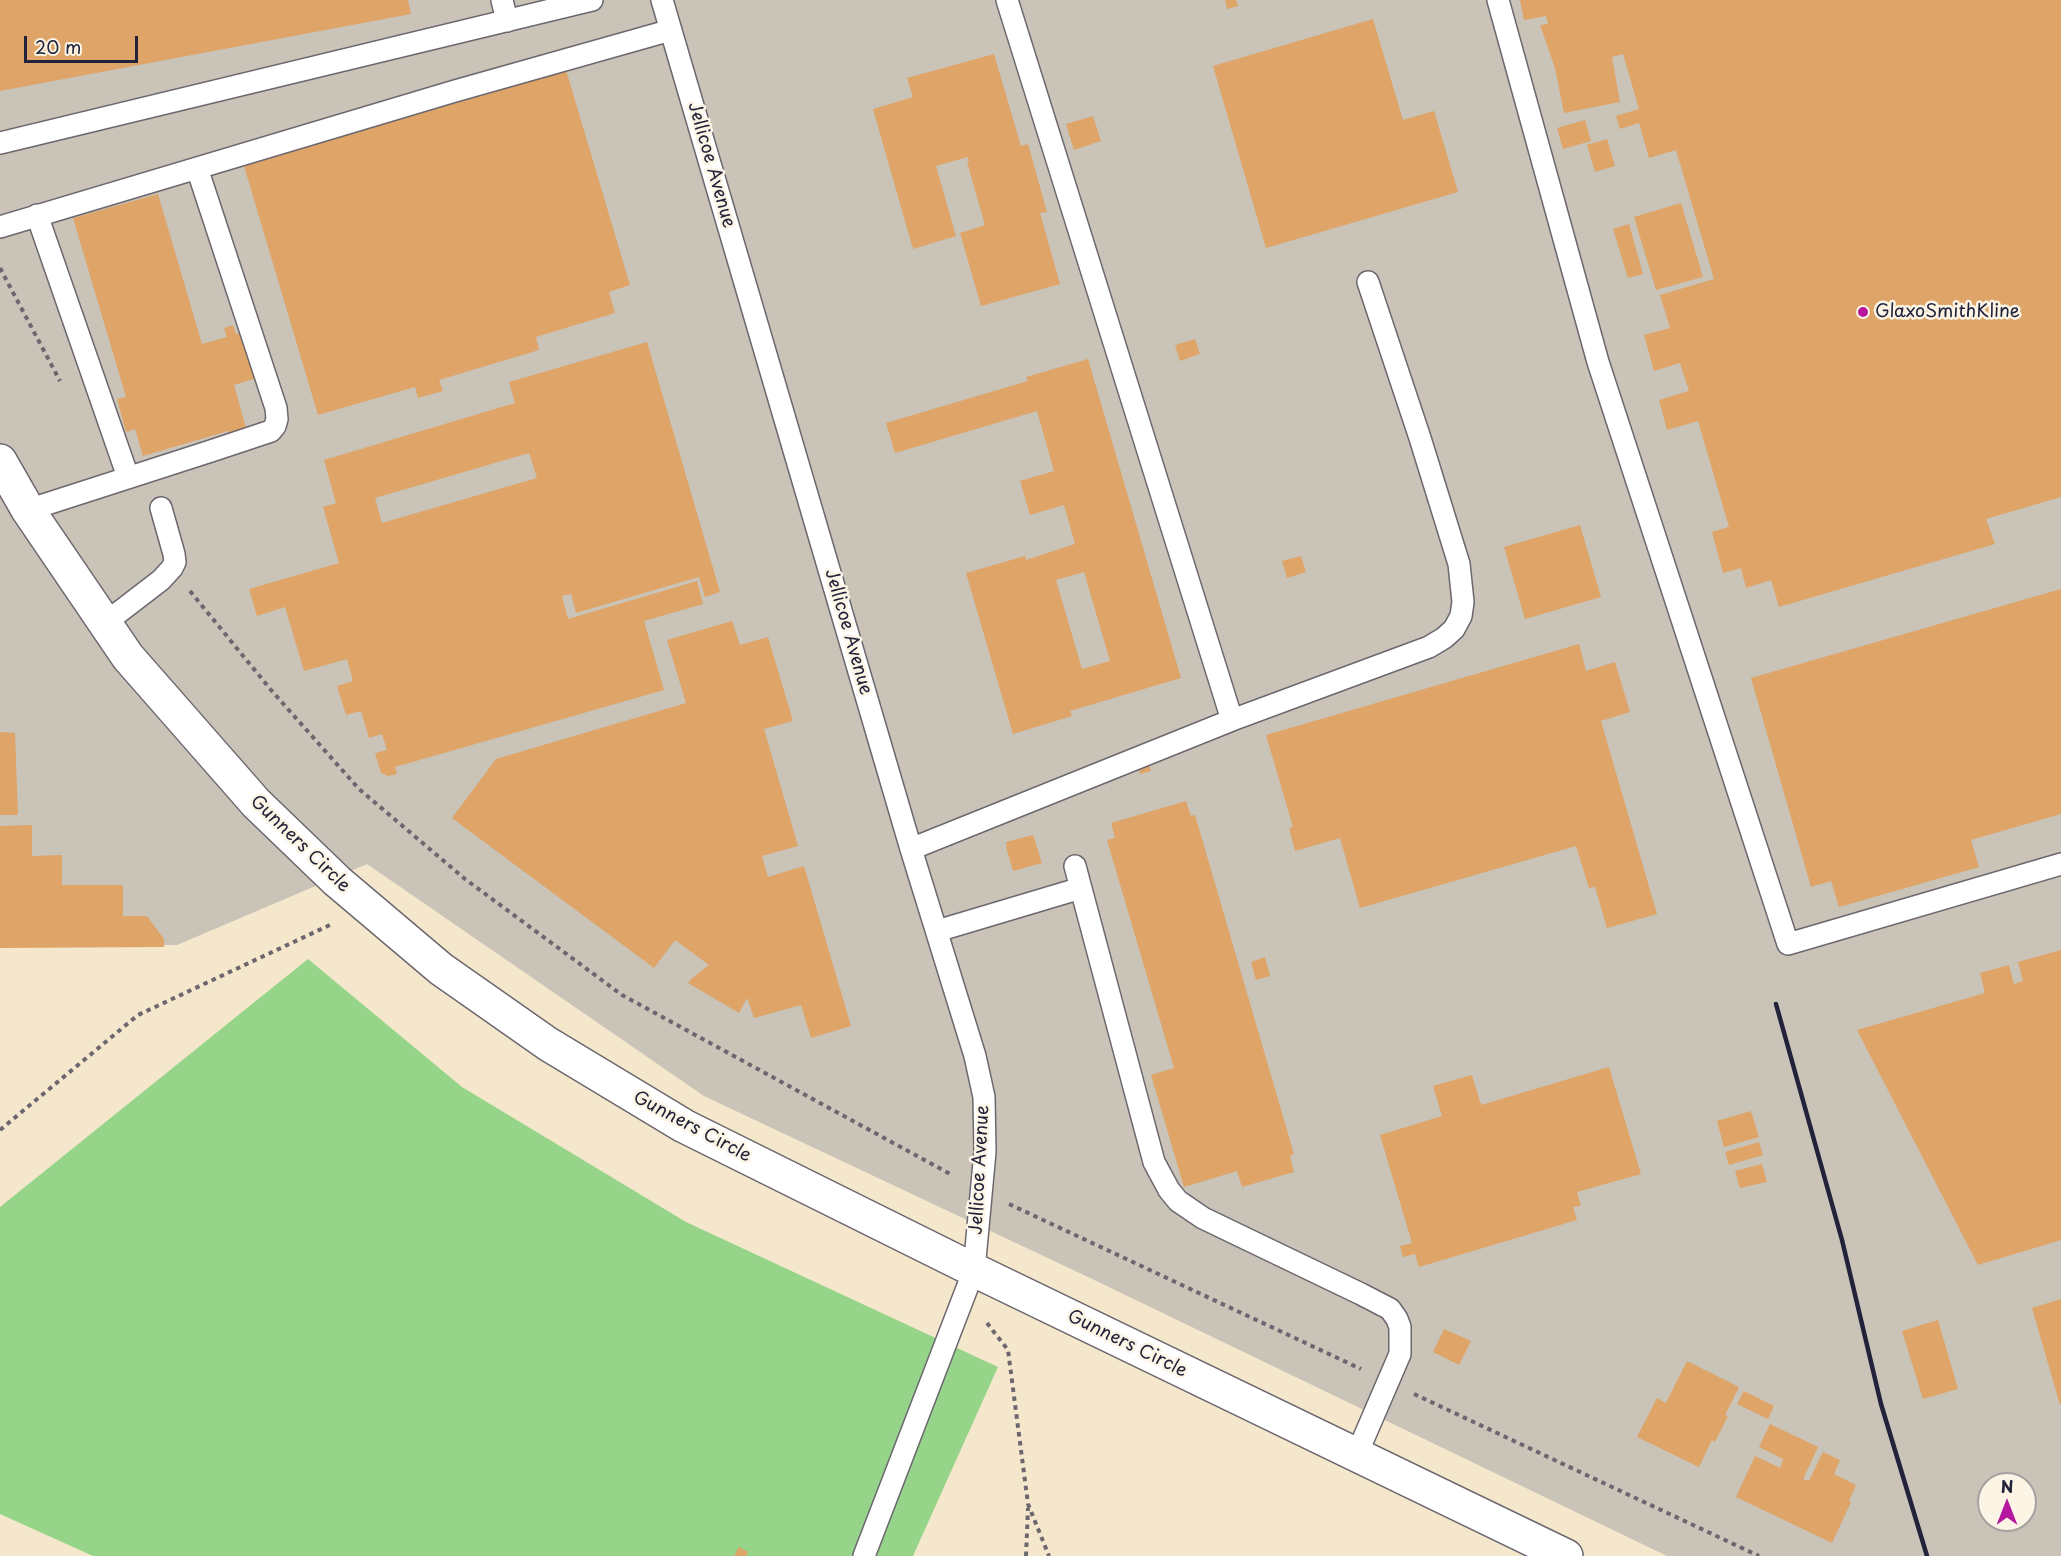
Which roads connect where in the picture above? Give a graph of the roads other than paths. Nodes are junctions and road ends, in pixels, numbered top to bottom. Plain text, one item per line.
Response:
1 (502, 0) edge
2 (592, 0) edge
3 (662, 0) edge
4 (1007, 0) edge
5 (1498, 0) edge
6 (507, 21) junction
7 (671, 30) junction
8 (0, 143) edge
9 (197, 168) junction
10 (37, 215) junction
11 (0, 227) edge
12 (1368, 282) dead end
13 (0, 461) edge
14 (128, 477) junction
15 (160, 508) dead end
16 (28, 510) junction
17 (105, 623) junction
18 (1232, 720) junction
19 (911, 849) junction
20 (2061, 864) edge
21 (1075, 866) dead end
22 (1081, 888) junction
23 (937, 932) junction
24 (969, 1282) junction
25 (1356, 1456) junction
26 (864, 1556) edge
27 (1566, 1556) edge

1 - 6 lane
2 - 6 lane
3 - 7 lane, Jellicoe Avenue
4 - 18 lane
5 - 20 lane
6 - 8 lane
7 - 9 lane
7 - 19 lane, Jellicoe Avenue
9 - 10 lane
9 - 14 lane
10 - 11 lane
10 - 14 lane
12 - 18 lane
13 - 16 street, Gunners Circle
14 - 16 lane
15 - 17 lane
16 - 17 street, Gunners Circle
17 - 24 street, Gunners Circle
18 - 19 lane
19 - 23 lane, Jellicoe Avenue
21 - 22 lane
22 - 23 lane
22 - 25 lane
23 - 24 lane, Jellicoe Avenue
24 - 25 street, Gunners Circle
24 - 26 lane, Jellicoe Avenue
25 - 27 street, Gunners Circle

